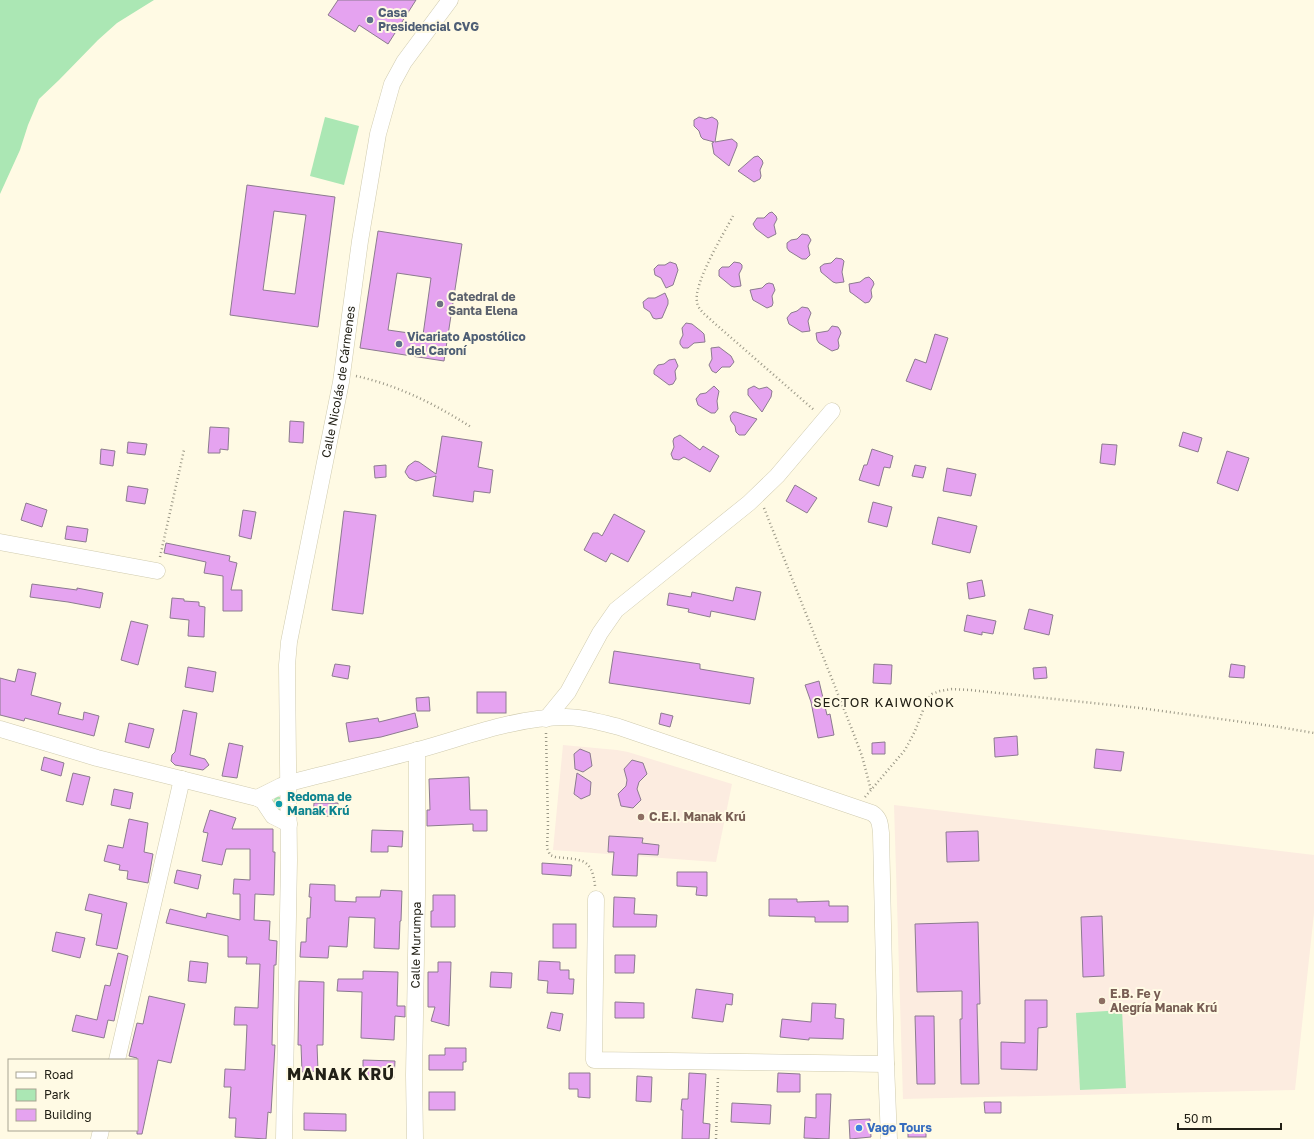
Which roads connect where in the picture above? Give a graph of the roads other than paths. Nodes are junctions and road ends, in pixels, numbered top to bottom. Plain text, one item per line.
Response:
1 (450, 0) edge
2 (828, 415) road end
3 (0, 542) edge
4 (157, 571) road end
5 (546, 719) junction
6 (0, 729) edge
7 (417, 750) junction
8 (182, 779) junction
9 (289, 783) junction
10 (257, 798) junction
11 (289, 824) junction
12 (596, 899) road end
13 (117, 1059) edge
14 (886, 1064) junction
15 (284, 1139) edge
16 (415, 1139) edge
17 (889, 1139) edge

1 - 9 street, Calle Nicolás de Cármenes
2 - 5 street
3 - 4 street
5 - 7 street
5 - 14 street
6 - 8 street
7 - 9 street
7 - 16 street, Calle Murumpa
8 - 10 street
8 - 13 street
9 - 10 street
9 - 11 street, Calle Nicolás de Cármenes
10 - 11 street
11 - 15 street, Calle Nicolás de Cármenes
12 - 14 street
14 - 17 street

